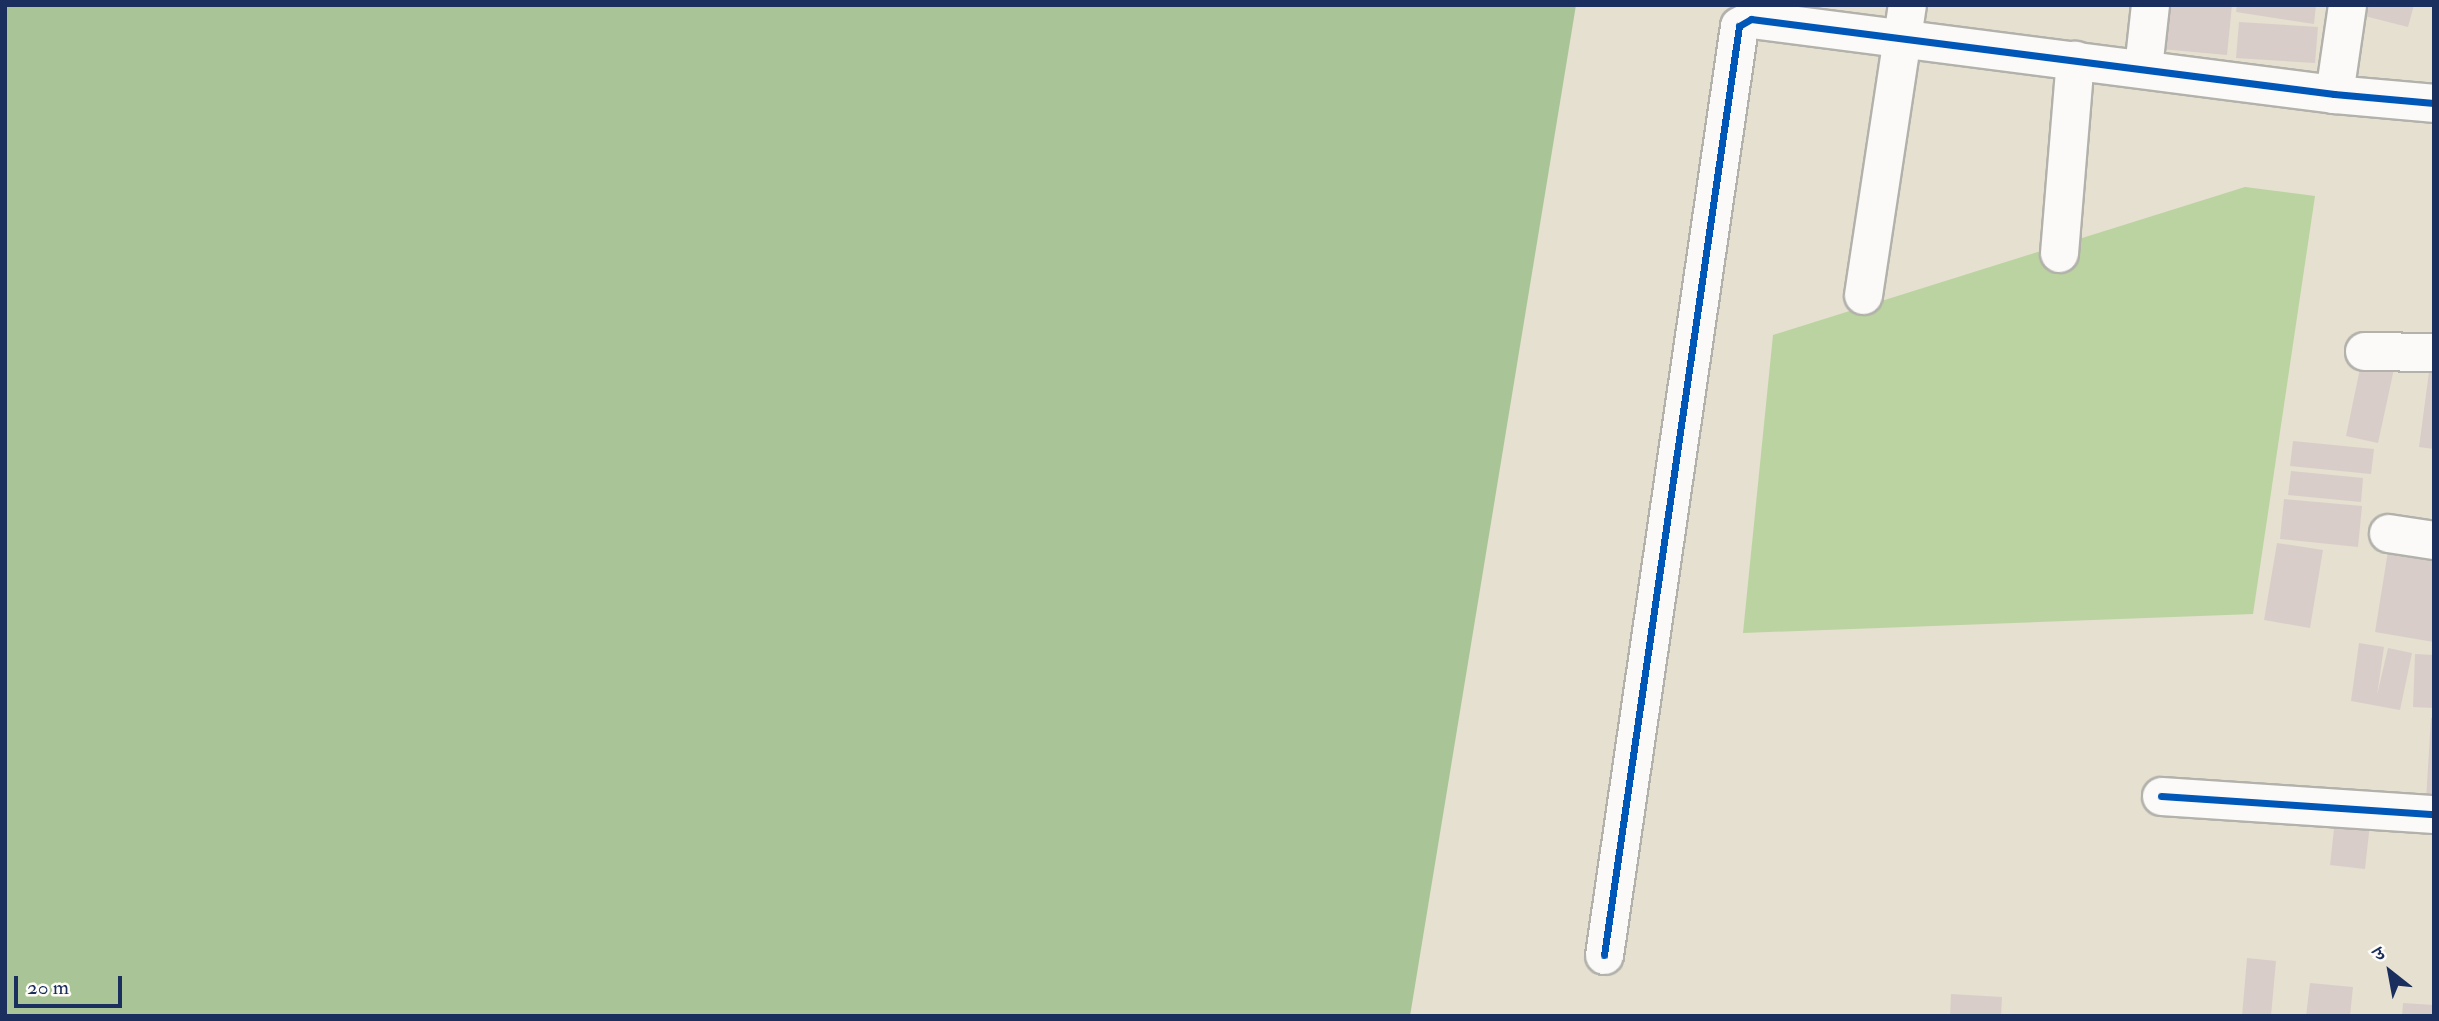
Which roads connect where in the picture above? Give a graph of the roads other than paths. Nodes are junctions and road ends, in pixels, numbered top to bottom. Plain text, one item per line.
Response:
1 (2150, 5) edge
2 (2347, 5) edge
3 (1903, 22) edge
4 (2075, 60) junction
5 (2143, 68) junction
6 (2334, 94) junction
7 (2434, 103) edge
8 (2059, 253) dead end
9 (1863, 295) dead end
10 (2364, 351) dead end
11 (2434, 352) edge
12 (2388, 533) dead end
13 (2434, 540) edge
14 (2161, 796) dead end
15 (2434, 814) edge
16 (1604, 956) dead end

1 - 5 street
2 - 6 street
3 - 4 street
3 - 9 street
3 - 16 street
4 - 5 street
4 - 8 street
5 - 6 street
6 - 7 street
10 - 11 street
12 - 13 street
14 - 15 street

